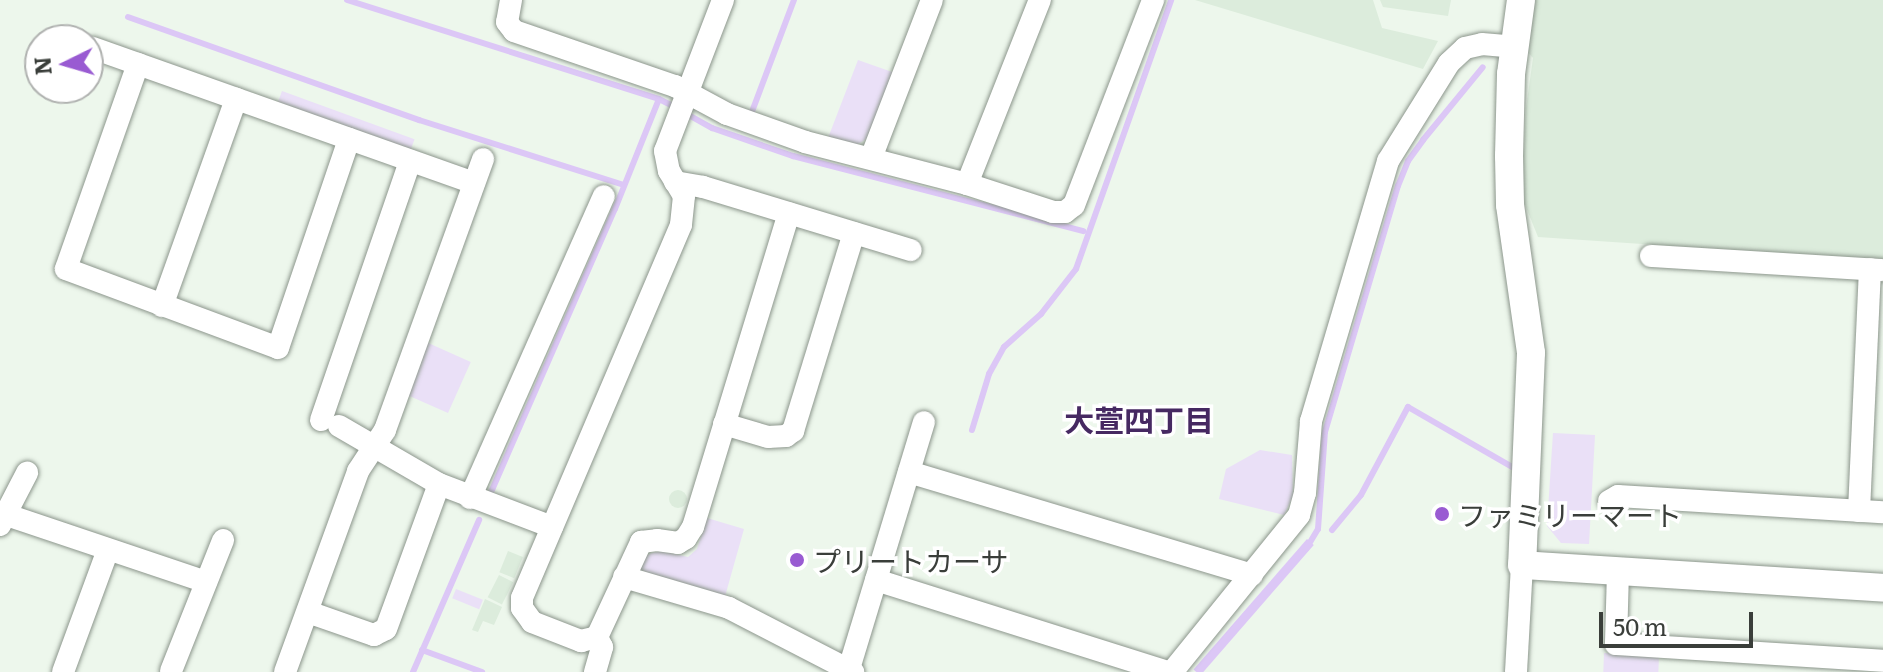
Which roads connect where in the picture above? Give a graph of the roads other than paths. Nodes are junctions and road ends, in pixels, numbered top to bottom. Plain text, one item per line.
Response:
1 (511, 0) edge
2 (723, 0) edge
3 (932, 0) edge
4 (1040, 0) edge
5 (1153, 0) edge
6 (1521, 0) edge
7 (1514, 47) junction
8 (104, 52) edge
9 (138, 64) junction
10 (688, 96) junction
11 (236, 99) junction
12 (349, 139) junction
13 (871, 158) junction
14 (483, 159) dead end
15 (410, 161) junction
16 (675, 182) junction
17 (474, 183) junction
18 (967, 184) junction
19 (604, 196) dead end
20 (789, 213) junction
21 (854, 233) junction
22 (911, 250) dead end
23 (1651, 256) dead end
24 (1877, 270) edge
25 (162, 306) junction
26 (924, 422) dead end
27 (724, 424) junction
28 (374, 447) junction
29 (909, 472) junction
30 (27, 473) dead end
31 (439, 484) junction
32 (470, 498) junction
33 (1609, 501) dead end
34 (1859, 511) junction
35 (1883, 512) edge
36 (2, 519) edge
37 (552, 527) junction
38 (223, 540) dead end
39 (108, 550) junction
40 (1522, 565) junction
41 (1618, 571) junction
42 (1252, 575) junction
43 (624, 577) junction
44 (876, 580) junction
45 (206, 582) junction
46 (1883, 588) edge
47 (308, 612) junction
48 (597, 637) junction
49 (1883, 661) edge
50 (1818, 664) edge
51 (850, 671) edge
52 (63, 672) edge
53 (172, 672) edge
54 (285, 672) edge
55 (595, 672) edge
56 (1170, 672) edge
57 (1516, 672) edge

1 - 10 street
2 - 10 street
3 - 13 street
4 - 18 street
5 - 18 street
6 - 7 street
7 - 40 street
7 - 42 street
8 - 9 street
9 - 11 street
9 - 25 street
10 - 13 street
10 - 16 street
11 - 12 street
11 - 25 street
12 - 15 street
12 - 25 street
13 - 18 street
14 - 17 street
15 - 17 street
15 - 28 street
16 - 20 street
16 - 37 street
17 - 28 street
19 - 32 street
20 - 21 street
20 - 27 street
21 - 22 street
21 - 27 street
23 - 24 street
24 - 34 street
26 - 29 street
27 - 43 street
28 - 31 street
28 - 47 street
29 - 42 street
29 - 44 street
30 - 36 street
31 - 32 street
31 - 47 street
32 - 37 street
33 - 34 street
34 - 35 street
36 - 39 street
37 - 48 street
38 - 45 street
39 - 45 street
39 - 52 street
40 - 41 street
40 - 57 street
41 - 46 street
41 - 50 street
42 - 56 street
43 - 48 street
43 - 51 street
44 - 51 street
44 - 56 street
45 - 53 street
47 - 54 street
48 - 55 street
49 - 50 street

